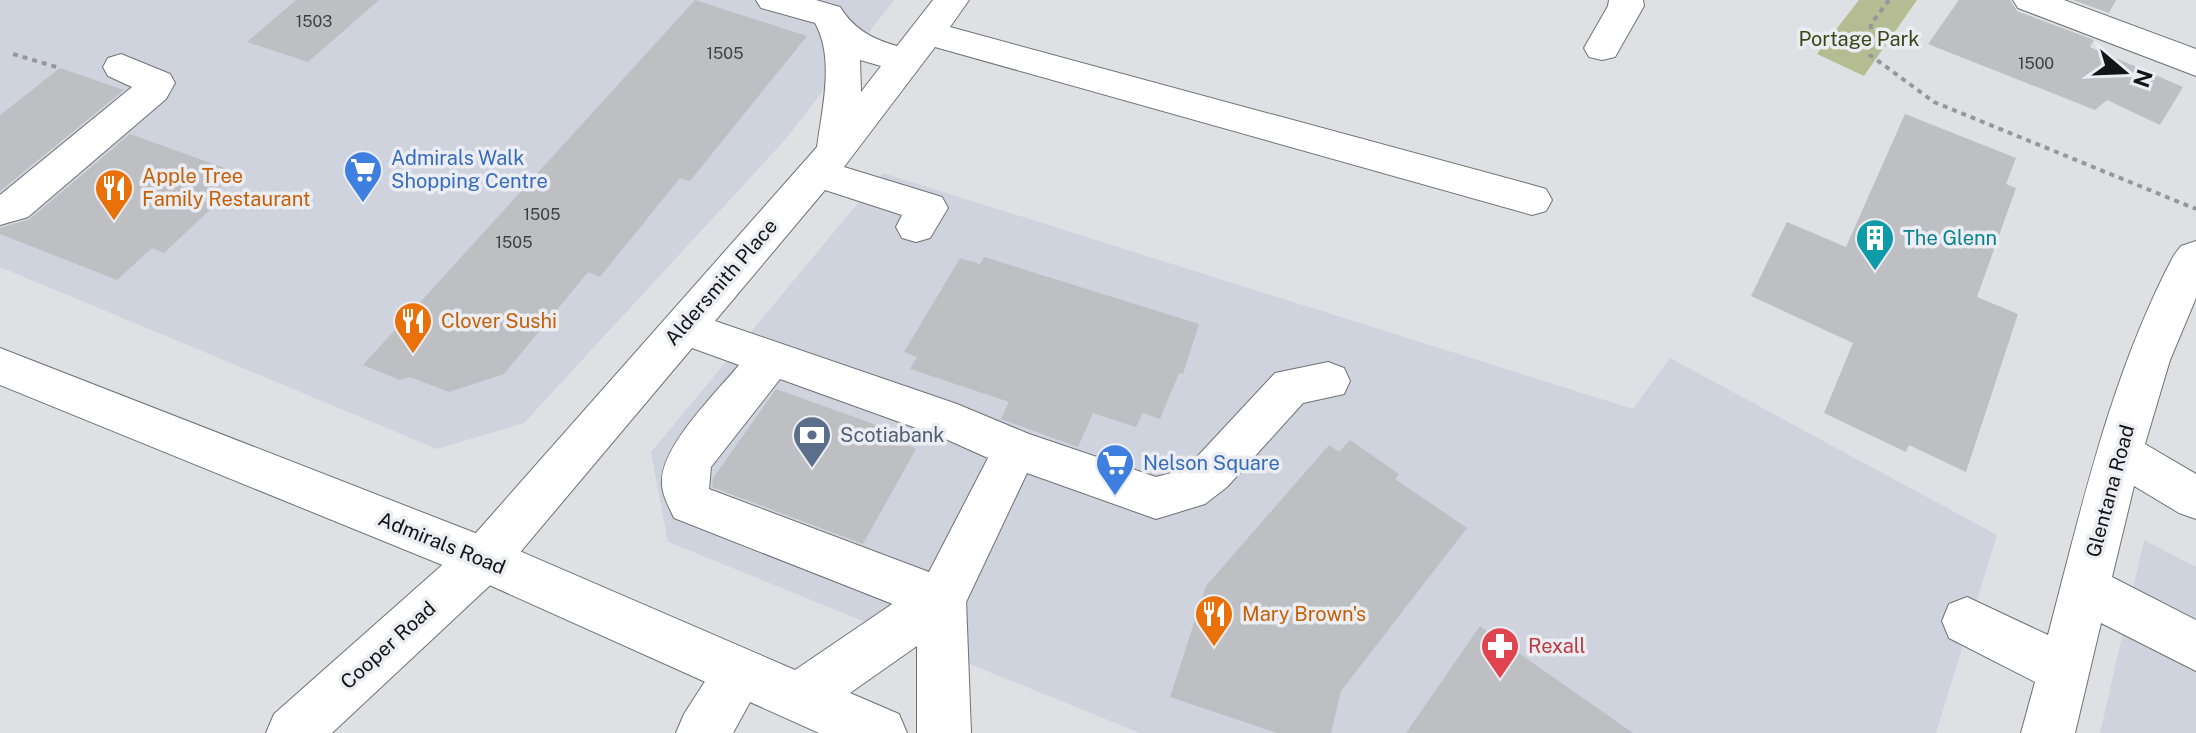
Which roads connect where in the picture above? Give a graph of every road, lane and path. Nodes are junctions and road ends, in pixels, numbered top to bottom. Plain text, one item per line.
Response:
1 (773, 0) edge
2 (952, 0) edge
3 (1626, 0) edge
4 (1889, 0) edge
5 (2030, 0) edge
6 (839, 33) junction
7 (918, 47) junction
8 (1602, 48) dead end
9 (13, 54) dead end
10 (2196, 63) edge
11 (121, 67) dead end
12 (60, 68) dead end
13 (826, 162) junction
14 (1532, 200) dead end
15 (2196, 209) edge
16 (0, 210) edge
17 (916, 227) dead end
18 (2196, 257) edge
19 (682, 327) junction
20 (771, 358) junction
21 (0, 366) edge
22 (1328, 381) dead end
23 (1016, 449) junction
24 (2119, 453) junction
25 (2196, 498) edge
26 (484, 559) junction
27 (2085, 588) junction
28 (941, 600) junction
29 (1967, 621) dead end
30 (2196, 647) edge
31 (2065, 670) junction
32 (740, 673) junction
33 (799, 698) junction
34 (293, 733) edge
35 (703, 733) edge
36 (880, 733) edge
37 (944, 733) edge
38 (2048, 733) edge

1 - 6 street
2 - 7 street, Aldersmith Place
3 - 8 street
4 - 15 path
5 - 10 street
6 - 7 street
6 - 13 street
7 - 13 street, Aldersmith Place
7 - 14 street
9 - 12 path
11 - 16 street
13 - 17 street
13 - 19 street, Aldersmith Place
18 - 24 street, Glentana Road
19 - 20 street
19 - 26 street, Aldersmith Place
20 - 23 street
20 - 28 street
21 - 26 street, Admirals Road
22 - 23 street
23 - 28 street
24 - 25 street
24 - 27 street, Glentana Road
26 - 32 street, Admirals Road
26 - 34 street, Cooper Road
27 - 30 street
27 - 31 street, Glentana Road
28 - 33 street
28 - 37 street
29 - 31 street
31 - 38 street, Glentana Road
32 - 33 street, Admirals Road
32 - 35 street
33 - 36 street, Admirals Road

